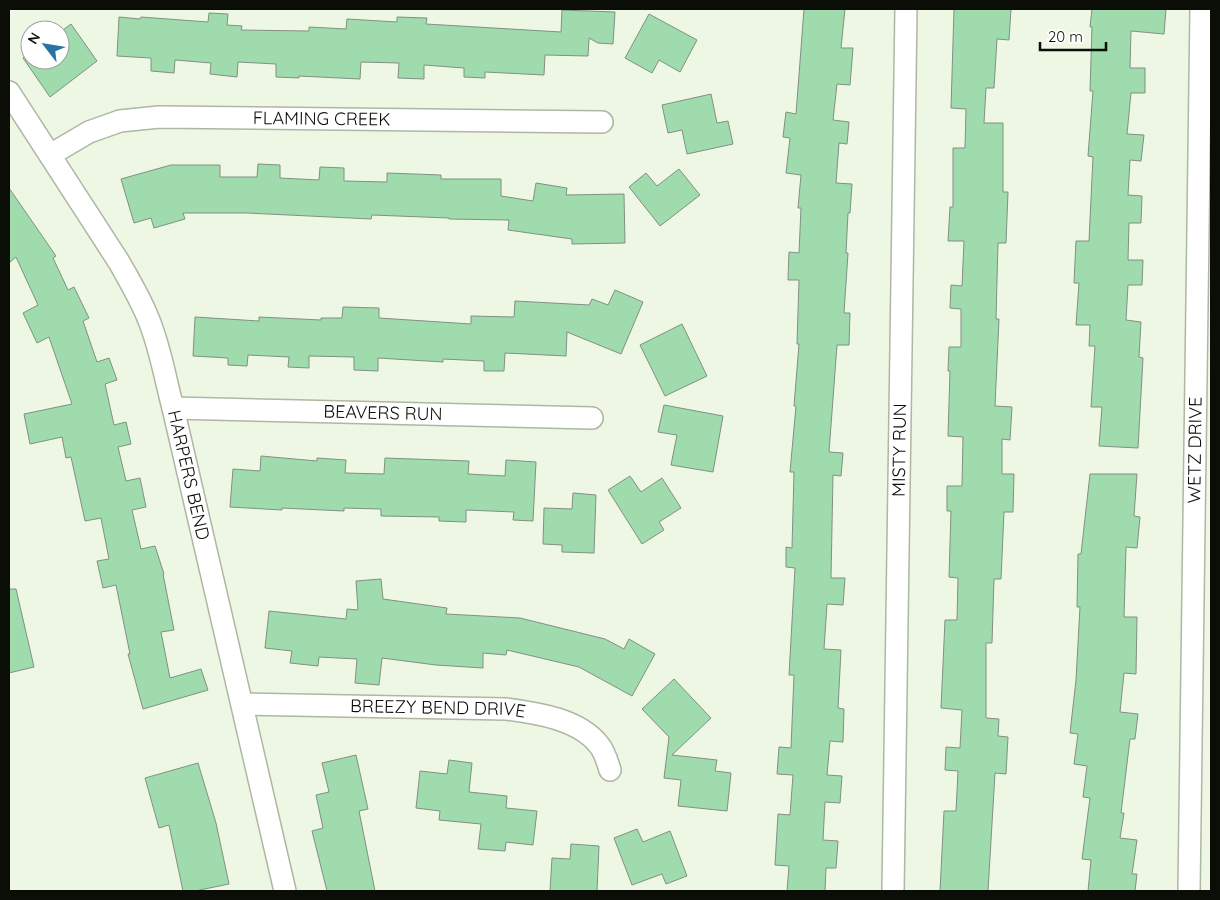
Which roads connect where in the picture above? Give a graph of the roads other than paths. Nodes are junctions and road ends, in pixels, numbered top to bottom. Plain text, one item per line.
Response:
1 (906, 9) edge
2 (1201, 9) edge
3 (9, 92) edge
4 (602, 122) dead end
5 (50, 155) junction
6 (173, 408) junction
7 (592, 418) dead end
8 (242, 704) junction
9 (610, 770) dead end
10 (285, 891) edge
11 (893, 891) edge
12 (1189, 891) edge

1 - 11 street, MISTY RUN
2 - 12 street, WETZ DRIVE
3 - 5 street, HARPERS BEND
4 - 5 street, FLAMING CREEK
5 - 6 street, HARPERS BEND
6 - 7 street, BEAVERS RUN
6 - 8 street, HARPERS BEND
8 - 9 street, BREEZY BEND DRIVE
8 - 10 street, HARPERS BEND

